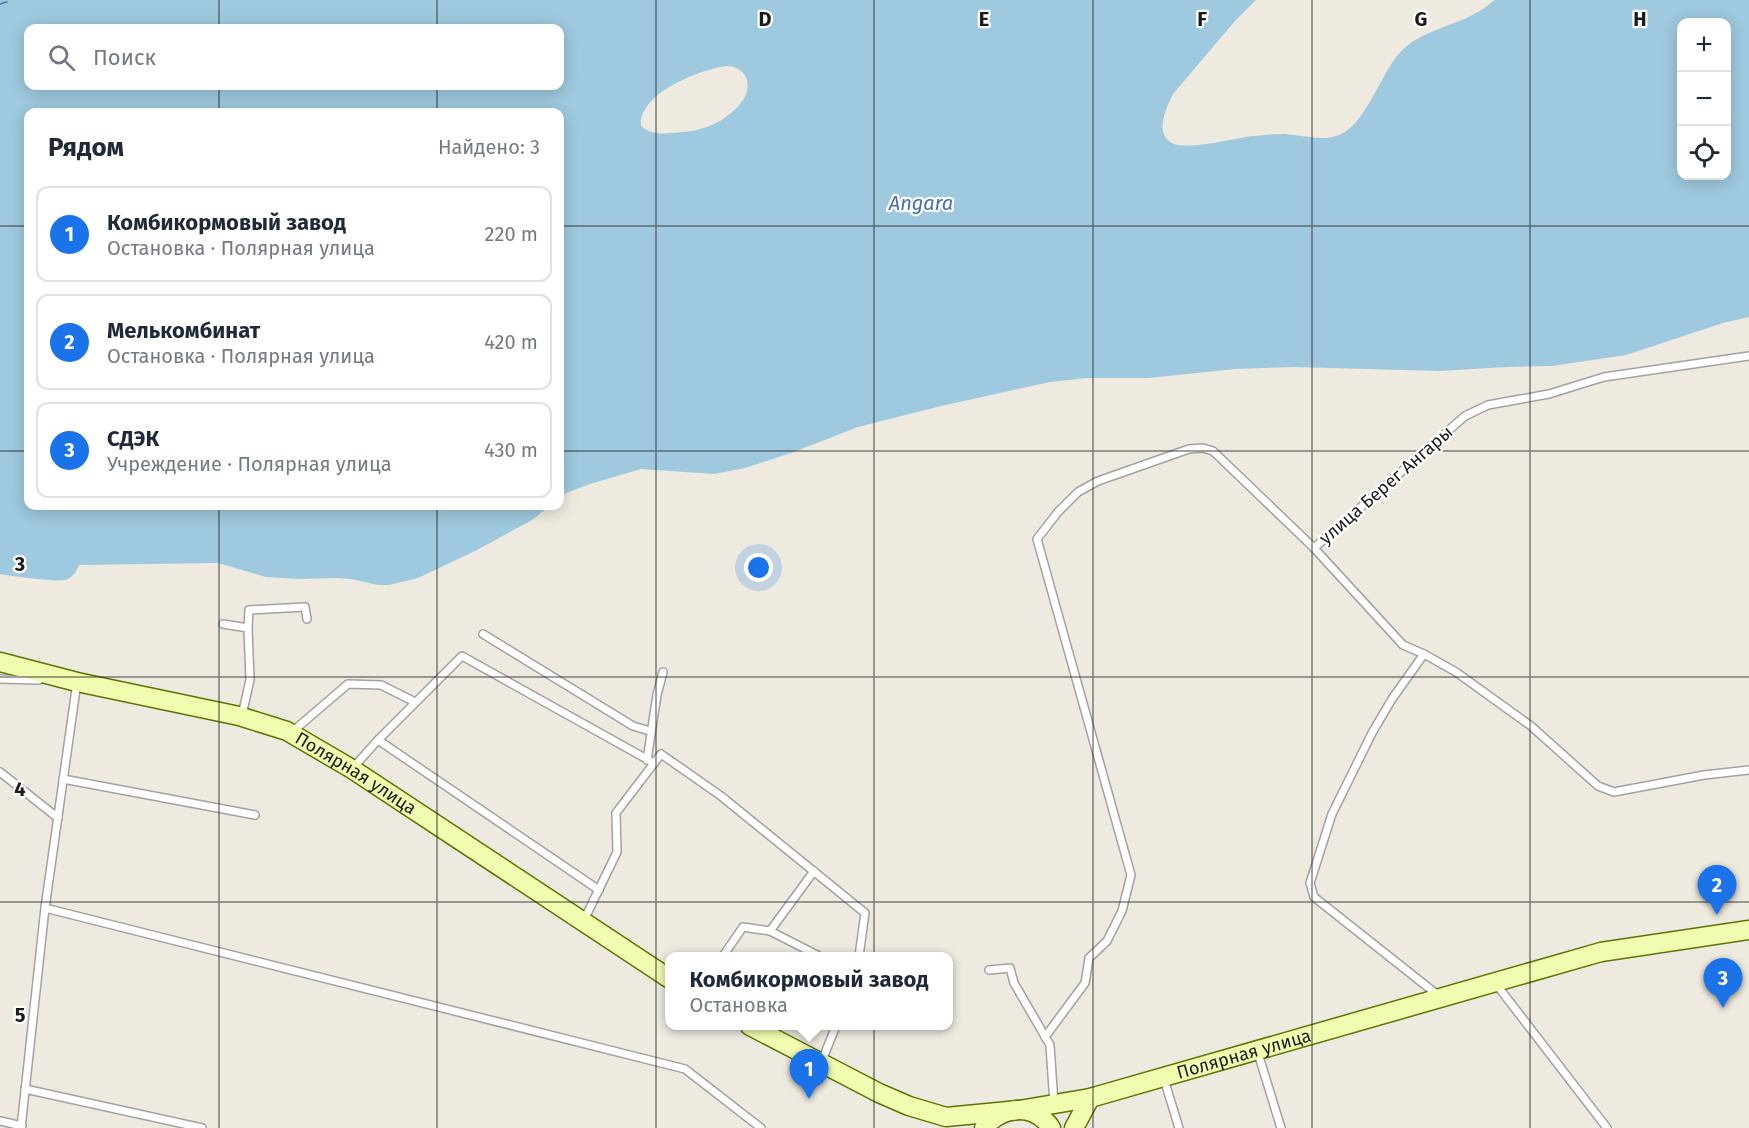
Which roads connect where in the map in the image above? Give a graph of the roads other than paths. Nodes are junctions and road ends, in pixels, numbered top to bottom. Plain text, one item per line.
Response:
1 (1749, 356) edge
2 (1314, 548) junction
3 (308, 619) dead end
4 (223, 624) dead end
5 (248, 628) junction
6 (483, 634) dead end
7 (1424, 654) junction
8 (0, 662) edge
9 (663, 672) dead end
10 (0, 679) edge
11 (73, 681) junction
12 (415, 702) junction
13 (242, 717) junction
14 (650, 731) junction
15 (290, 733) junction
16 (378, 740) junction
17 (647, 760) junction
18 (654, 763) junction
19 (352, 769) junction
20 (1749, 770) edge
21 (0, 772) edge
22 (63, 779) junction
23 (255, 815) dead end
24 (58, 818) junction
25 (814, 871) junction
26 (599, 890) junction
27 (45, 908) junction
28 (583, 922) junction
29 (1749, 930) edge
30 (770, 931) junction
31 (726, 952) edge
32 (810, 952) edge
33 (860, 952) edge
34 (989, 970) dead end
35 (665, 976) edge
36 (1494, 982) junction
37 (1441, 998) junction
38 (758, 1030) edge
39 (832, 1030) edge
40 (1046, 1037) junction
41 (1257, 1050) junction
42 (821, 1063) junction
43 (1164, 1076) junction
44 (26, 1089) junction
45 (1090, 1098) junction
46 (1054, 1104) junction
47 (1019, 1110) junction
48 (0, 1121) edge
49 (952, 1122) edge
50 (22, 1127) edge
51 (202, 1128) edge
52 (761, 1128) edge
53 (984, 1128) edge
54 (1051, 1128) edge
55 (1074, 1128) edge
56 (1179, 1128) edge
57 (1281, 1128) edge
58 (1607, 1128) edge

1 - 2 lane, улица Берег Ангары
2 - 7 lane, улица Берег Ангары
2 - 40 lane
3 - 5 lane
4 - 5 lane
5 - 13 lane
6 - 14 lane
7 - 20 lane, улица Берег Ангары
7 - 37 lane
8 - 11 main road, Полярная улица
9 - 14 lane
10 - 11 lane
11 - 13 main road, Полярная улица
11 - 22 lane
12 - 15 lane
12 - 16 lane
12 - 17 lane
13 - 15 main road, Полярная улица
14 - 17 lane
15 - 19 main road, Полярная улица
16 - 19 lane
16 - 26 lane
17 - 18 lane
18 - 25 lane
18 - 26 lane
19 - 28 main road, Полярная улица
21 - 24 lane
22 - 23 lane
22 - 24 lane
24 - 27 lane
25 - 30 lane
25 - 33 lane
26 - 28 lane
27 - 44 lane
27 - 52 lane
28 - 35 main road, Полярная улица
29 - 36 main road, Полярная улица
30 - 31 lane
30 - 32 lane
34 - 40 lane
36 - 37 main road, Полярная улица
36 - 58 lane
37 - 41 main road, Полярная улица
38 - 42 main road, Полярная улица
39 - 42 lane
40 - 46 lane
41 - 43 main road, Полярная улица
41 - 57 lane
42 - 49 main road, Полярная улица
43 - 45 main road, Полярная улица
43 - 56 lane
44 - 50 lane
44 - 51 lane
45 - 46 main road, Полярная улица
45 - 55 main road
46 - 47 main road, Полярная улица
47 - 49 main road, Полярная улица
47 - 53 main road
47 - 54 main road
48 - 50 lane

